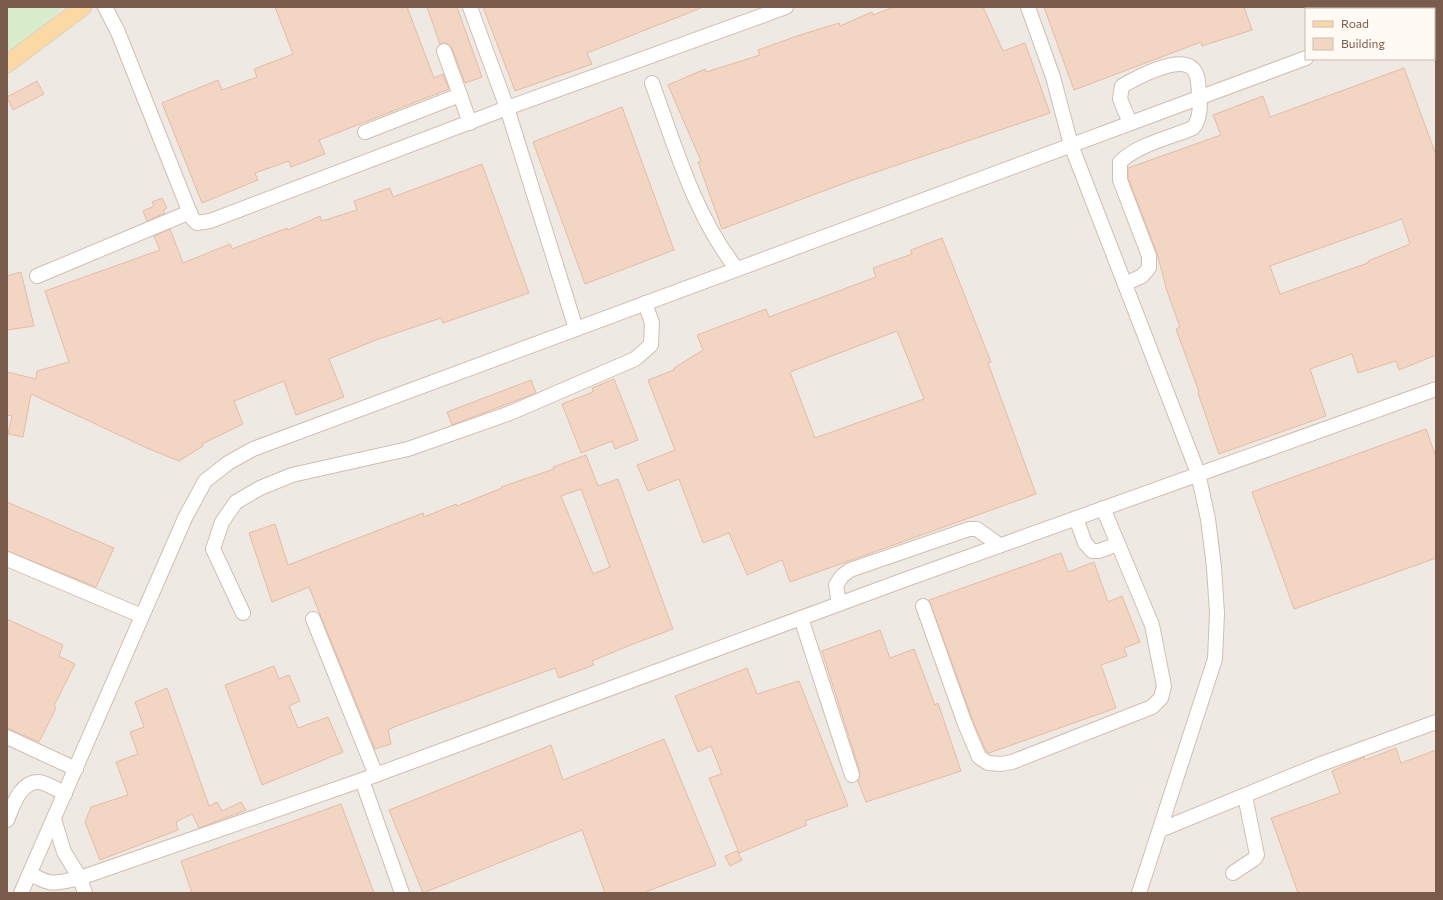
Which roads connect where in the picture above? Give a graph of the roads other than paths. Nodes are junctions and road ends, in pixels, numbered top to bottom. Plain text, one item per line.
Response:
1 (83, 7) edge
2 (105, 7) edge
3 (470, 7) edge
4 (786, 7) edge
5 (1028, 7) edge
6 (444, 51) dead end
7 (1305, 58) edge
8 (7, 64) edge
9 (652, 83) dead end
10 (460, 95) junction
11 (1200, 98) junction
12 (507, 108) junction
13 (470, 123) junction
14 (1130, 123) junction
15 (365, 132) dead end
16 (1072, 144) junction
17 (190, 212) junction
18 (736, 268) junction
19 (37, 276) dead end
20 (1125, 284) junction
21 (645, 303) junction
22 (576, 329) junction
23 (1436, 389) edge
24 (1198, 473) junction
25 (1103, 508) junction
26 (1076, 518) junction
27 (1118, 544) junction
28 (998, 546) junction
29 (7, 559) edge
30 (839, 604) junction
31 (923, 606) dead end
32 (243, 613) dead end
33 (142, 616) junction
34 (801, 618) junction
35 (313, 619) dead end
36 (1436, 722) edge
37 (7, 737) edge
38 (76, 769) junction
39 (376, 775) junction
40 (852, 775) dead end
41 (362, 780) junction
42 (65, 794) junction
43 (1245, 796) junction
44 (54, 819) junction
45 (7, 820) edge
46 (1160, 830) junction
47 (30, 873) junction
48 (1233, 873) dead end
49 (80, 878) junction
50 (45, 888) edge
51 (21, 893) edge
52 (85, 893) edge
53 (402, 893) edge
54 (1139, 893) edge

1 - 8 main road
2 - 17 lane
3 - 12 lane
4 - 12 lane
5 - 16 lane
6 - 10 lane
7 - 11 lane
9 - 18 lane
10 - 13 lane
10 - 15 lane
11 - 14 lane
11 - 14 lane
11 - 20 lane
12 - 13 lane
12 - 22 lane
13 - 17 lane
14 - 16 lane
16 - 18 lane
16 - 20 lane
17 - 19 lane
18 - 21 lane
20 - 24 lane
21 - 22 lane
21 - 32 lane
22 - 33 lane
23 - 24 lane
24 - 25 lane
24 - 46 lane
25 - 26 lane
25 - 27 lane
26 - 27 lane
26 - 28 lane
27 - 31 lane
28 - 30 lane
28 - 30 lane
29 - 33 lane
30 - 34 lane
33 - 38 lane
34 - 39 lane
34 - 40 lane
35 - 39 lane
36 - 43 lane
37 - 38 lane
38 - 42 lane
39 - 41 lane
41 - 49 lane
41 - 53 lane
42 - 44 lane
42 - 45 lane
43 - 46 lane
43 - 48 lane
44 - 47 lane
44 - 49 lane
46 - 54 lane
47 - 50 lane
47 - 51 lane
49 - 50 lane
49 - 52 lane

